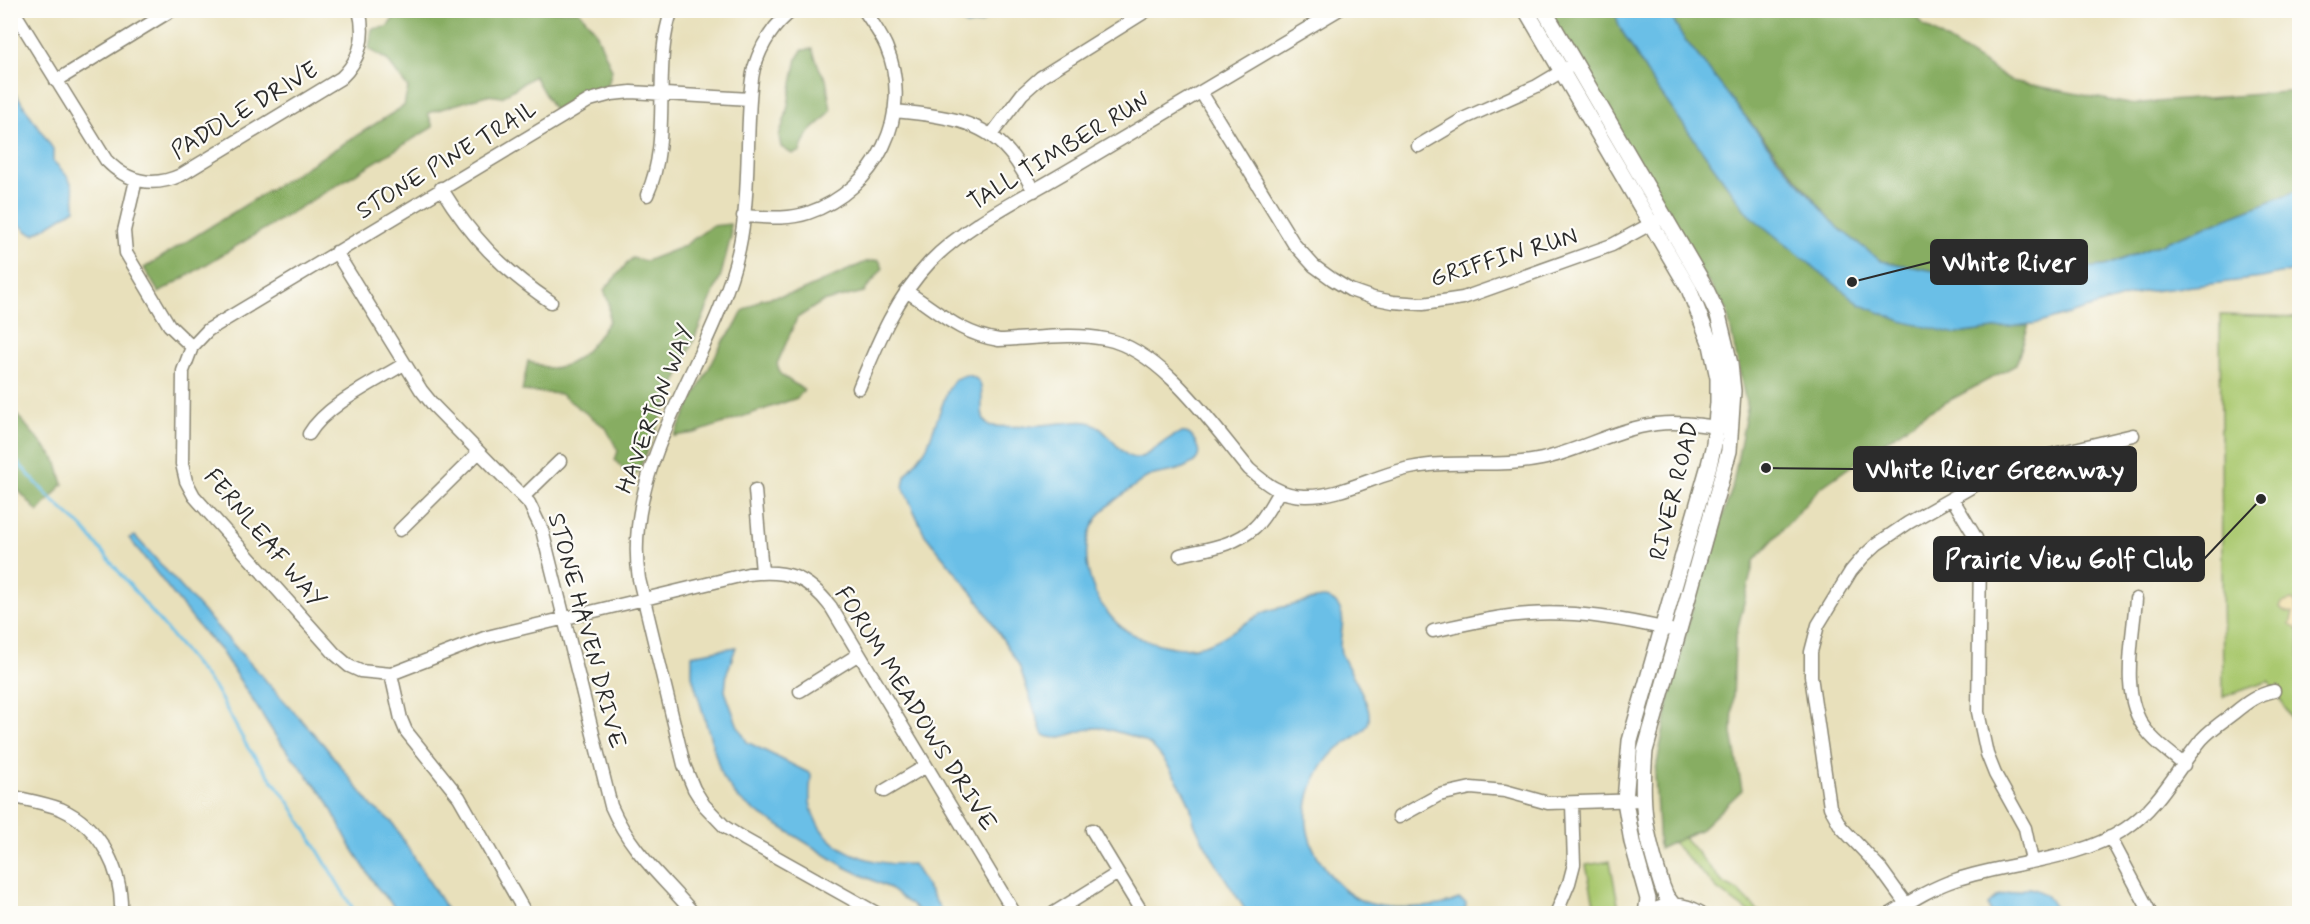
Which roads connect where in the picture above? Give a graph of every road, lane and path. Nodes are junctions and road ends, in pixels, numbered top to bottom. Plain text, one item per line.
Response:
1 (13, 10) edge
2 (172, 10) edge
3 (672, 10) edge
4 (793, 10) edge
5 (864, 10) edge
6 (1148, 10) edge
7 (1338, 10) edge
8 (1526, 10) edge
9 (1544, 10) edge
10 (360, 12) edge
11 (1568, 68) junction
12 (56, 81) junction
13 (1201, 92) junction
14 (663, 94) junction
15 (750, 99) junction
16 (894, 111) junction
17 (991, 135) junction
18 (1419, 146) dead end
19 (136, 180) junction
20 (441, 188) junction
21 (1034, 191) junction
22 (647, 195) dead end
23 (744, 216) junction
24 (1658, 220) junction
25 (336, 252) junction
26 (906, 291) junction
27 (551, 302) dead end
28 (192, 347) junction
29 (404, 364) junction
30 (859, 388) dead end
31 (1724, 428) junction
32 (309, 434) dead end
33 (2133, 435) dead end
34 (478, 453) junction
35 (560, 461) dead end
36 (755, 490) dead end
37 (1279, 492) junction
38 (524, 497) junction
39 (1952, 498) junction
40 (400, 530) dead end
41 (1180, 555) dead end
42 (762, 572) junction
43 (644, 599) junction
44 (2136, 599) dead end
45 (564, 618) junction
46 (1662, 628) junction
47 (1433, 631) dead end
48 (1678, 632) junction
49 (859, 654) junction
50 (391, 674) junction
51 (800, 691) dead end
52 (2274, 691) dead end
53 (2184, 765) junction
54 (926, 766) junction
55 (884, 791) dead end
56 (10, 796) edge
57 (1642, 800) junction
58 (1626, 801) junction
59 (1572, 804) junction
60 (1400, 817) dead end
61 (1092, 830) dead end
62 (2110, 837) junction
63 (2032, 861) junction
64 (1118, 873) junction
65 (1906, 904) junction
66 (1673, 905) junction
67 (121, 914) edge
68 (526, 914) edge
69 (694, 914) edge
70 (878, 914) edge
71 (1016, 914) edge
72 (1052, 914) edge
73 (1143, 914) edge
74 (1556, 914) edge
75 (1647, 914) edge
76 (1700, 914) edge
77 (1890, 914) edge
78 (2151, 914) edge

1 - 12 street
2 - 12 street
3 - 14 street
4 - 15 street, HAVERTON WAY
5 - 16 street
6 - 17 street
7 - 13 street, TALL TIMBER RUN
8 - 11 main road, RIVER ROAD
9 - 11 main road, RIVER ROAD
10 - 19 street, PADDLE DRIVE
11 - 18 street
11 - 24 main road, RIVER ROAD
12 - 19 street
13 - 21 street, TALL TIMBER RUN
13 - 24 street, GRIFFIN RUN
14 - 15 street, STONE PINE TRAIL
14 - 20 street, STONE PINE TRAIL
14 - 22 street
15 - 23 street, HAVERTON WAY
16 - 17 street
16 - 23 street
17 - 21 street
19 - 28 street
20 - 25 street, STONE PINE TRAIL
20 - 27 street
21 - 26 street, TALL TIMBER RUN
23 - 43 street, HAVERTON WAY
24 - 31 main road, RIVER ROAD
25 - 28 street, STONE PINE TRAIL
25 - 29 street, STONE HAVEN DRIVE
26 - 30 street, TALL TIMBER RUN
26 - 37 street
28 - 50 street, FERNLEAF WAY
29 - 32 street
29 - 34 street, STONE HAVEN DRIVE
31 - 37 street
31 - 46 main road, RIVER ROAD
31 - 48 main road, RIVER ROAD
33 - 39 street
34 - 38 street, STONE HAVEN DRIVE
34 - 40 street
35 - 38 street
36 - 42 street
37 - 41 street
38 - 45 street, STONE HAVEN DRIVE
39 - 63 street
39 - 65 street
42 - 43 street, FORUM MEADOWS DRIVE
42 - 49 street, FORUM MEADOWS DRIVE
43 - 45 street, FORUM MEADOWS DRIVE
43 - 70 street, HAVERTON WAY
44 - 53 street
45 - 50 street, FORUM MEADOWS DRIVE
45 - 69 street, STONE HAVEN DRIVE
46 - 47 street
46 - 48 street
46 - 58 main road, RIVER ROAD
48 - 57 main road, RIVER ROAD
49 - 51 street
49 - 54 street, FORUM MEADOWS DRIVE
50 - 68 street
52 - 53 street
53 - 62 street
54 - 55 street
54 - 71 street, FORUM MEADOWS DRIVE
56 - 67 street
57 - 58 street
57 - 66 main road, RIVER ROAD
58 - 59 street
58 - 75 main road, RIVER ROAD
59 - 60 street
59 - 74 street
61 - 64 street
62 - 63 street
62 - 78 street
63 - 65 street
64 - 72 street
64 - 73 street
65 - 77 street
66 - 75 main road
66 - 76 main road

